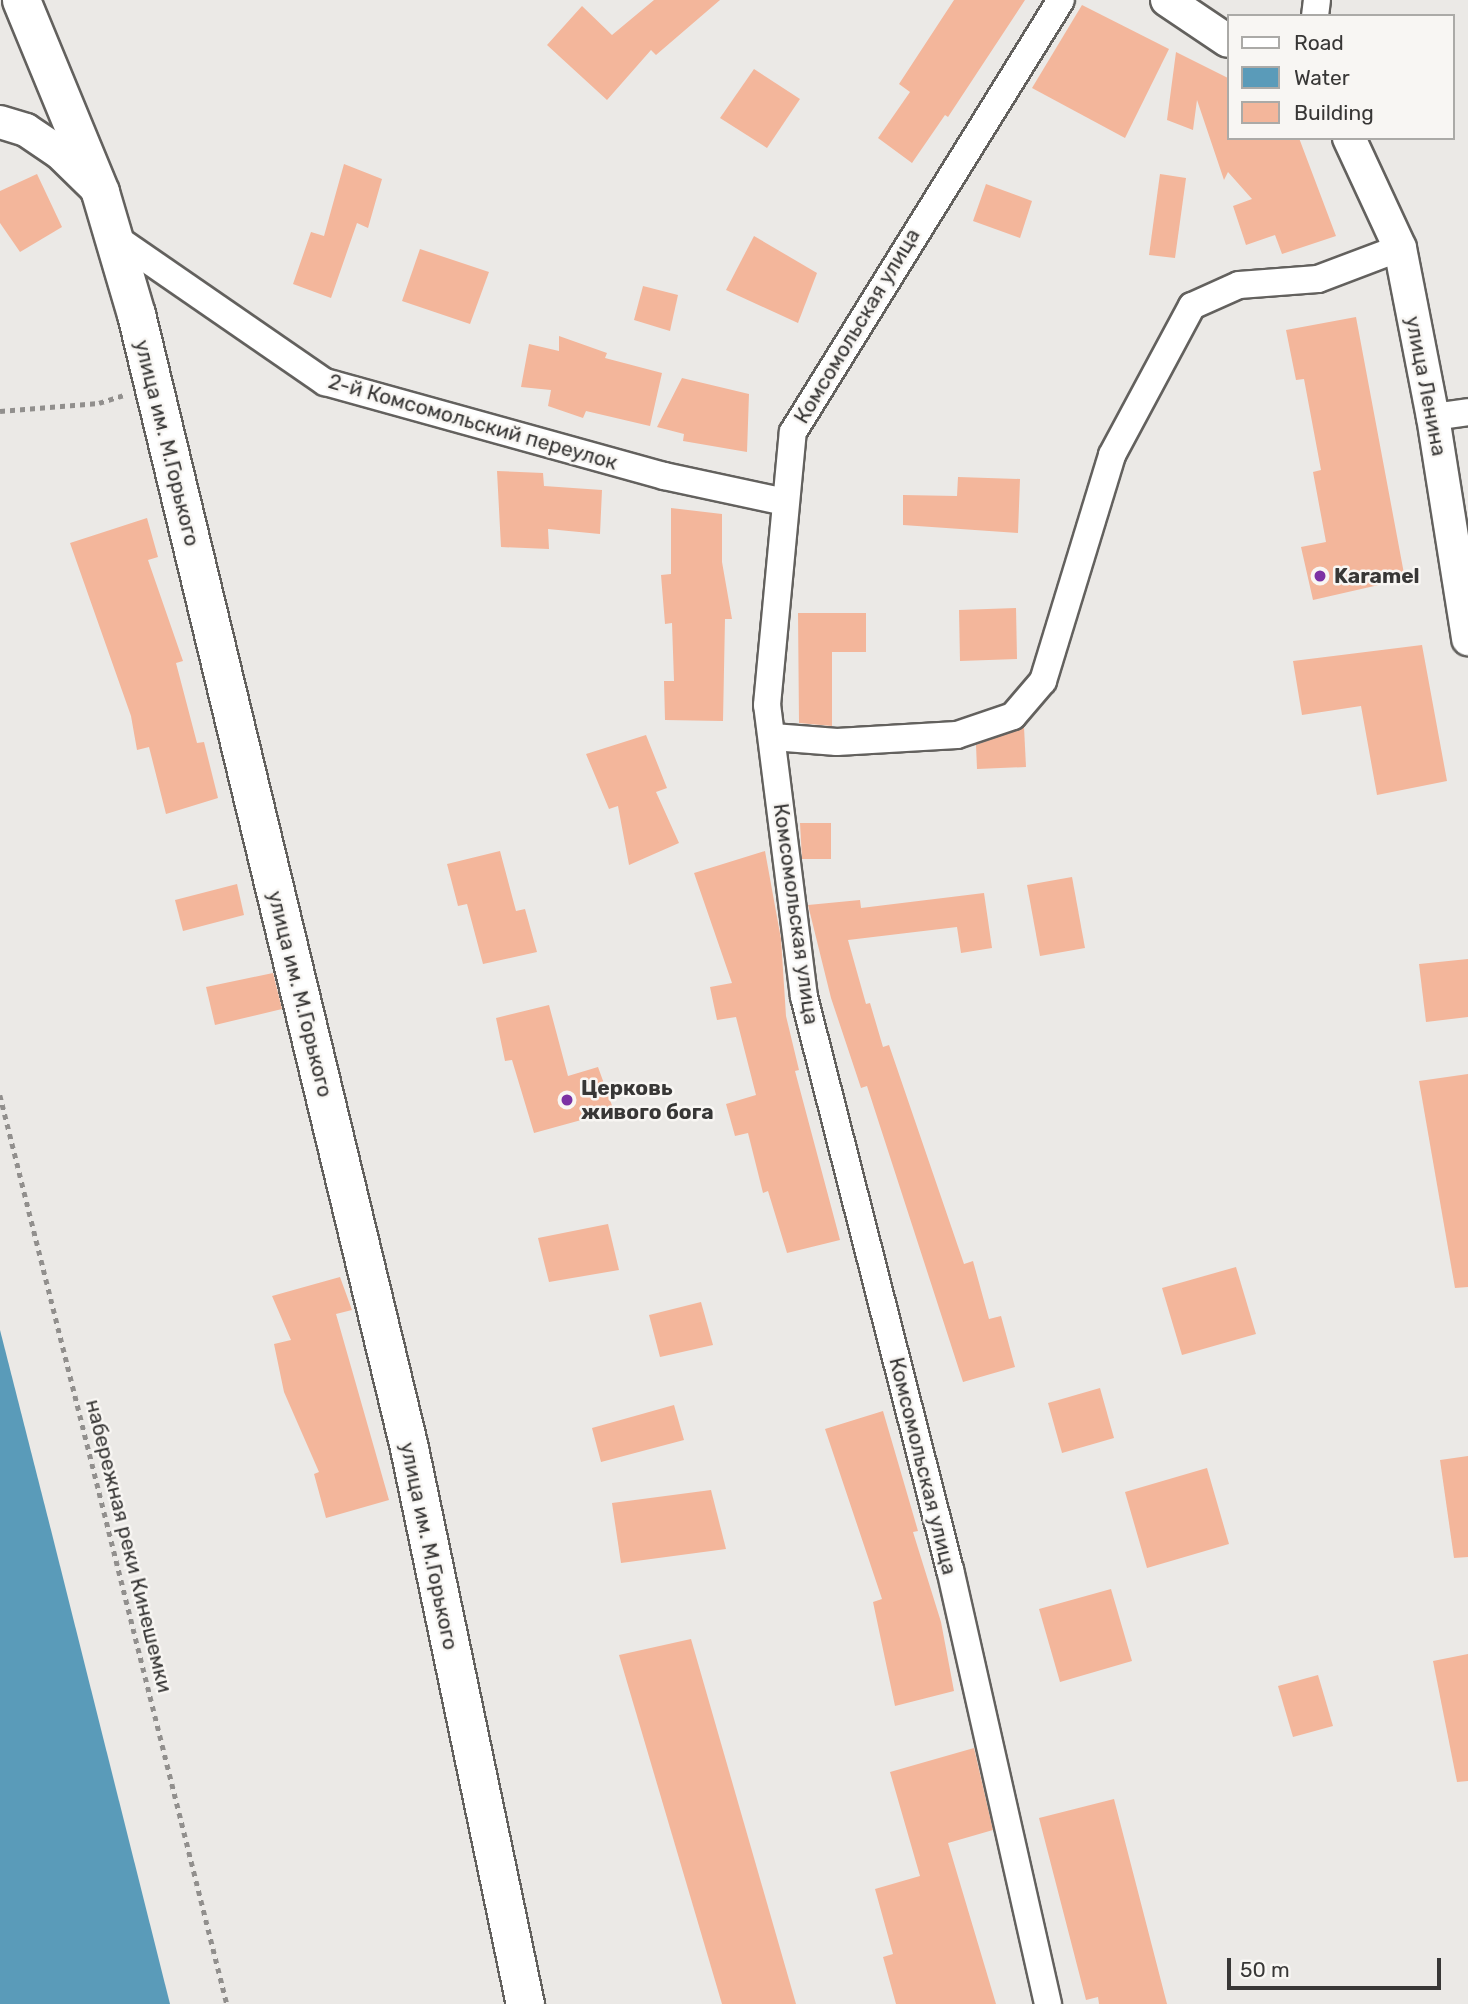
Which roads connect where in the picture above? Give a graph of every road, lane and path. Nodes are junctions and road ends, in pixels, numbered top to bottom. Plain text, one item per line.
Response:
1 (20, 0) edge
2 (1061, 0) edge
3 (1167, 0) edge
4 (1226, 40) edge
5 (0, 122) edge
6 (1350, 140) edge
7 (100, 192) junction
8 (116, 238) junction
9 (1400, 248) junction
10 (153, 382) junction
11 (0, 411) edge
12 (1468, 412) edge
13 (1433, 417) junction
14 (785, 502) junction
15 (1468, 639) edge
16 (773, 737) junction
17 (0, 1095) edge
18 (227, 2004) edge
19 (525, 2004) edge
20 (1048, 2004) edge

1 - 7 main road, улица им. М.Горького
2 - 14 street, Комсомольская улица
3 - 4 street
5 - 7 street
6 - 9 street, улица Ленина
7 - 8 main road, улица им. М.Горького
8 - 10 main road, улица им. М.Горького
8 - 14 street, 2-й Комсомольский переулок
9 - 13 street, улица Ленина
9 - 16 street
10 - 11 path
10 - 19 main road, улица им. М.Горького
12 - 13 street
13 - 15 street, улица Ленина
14 - 16 street, Комсомольская улица
16 - 20 street, Комсомольская улица
17 - 18 path, набережная реки Кинешемки

